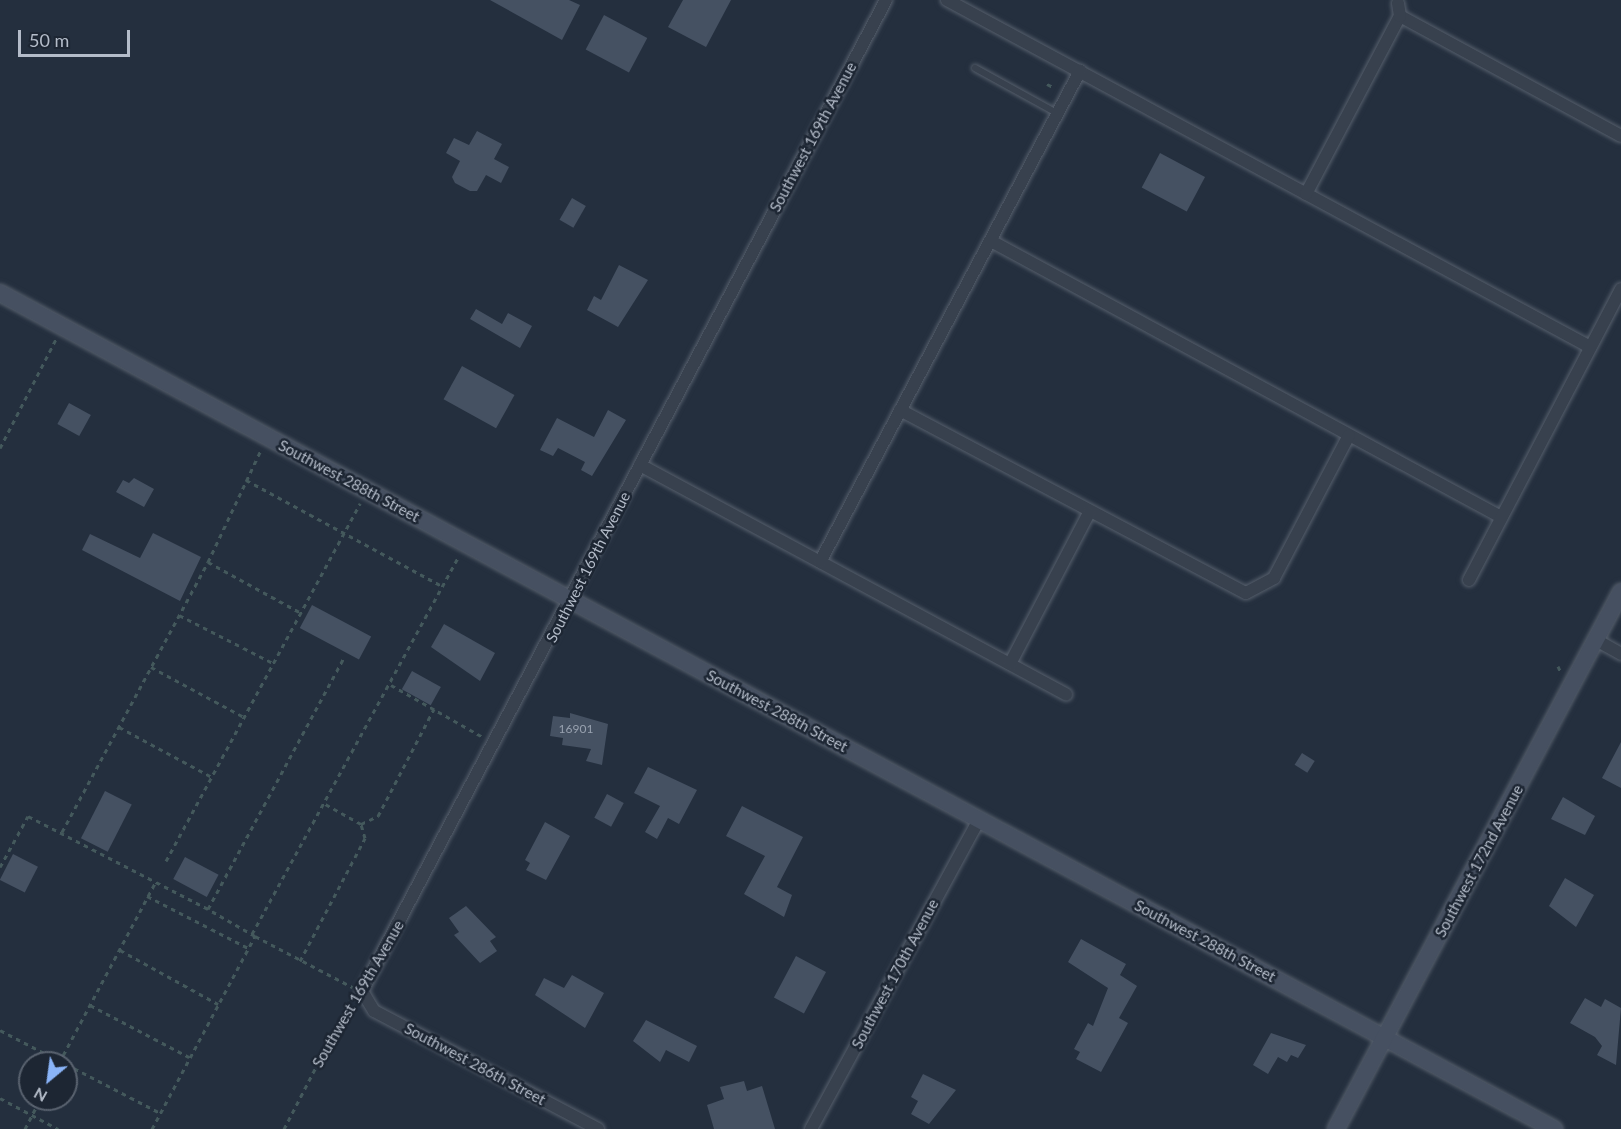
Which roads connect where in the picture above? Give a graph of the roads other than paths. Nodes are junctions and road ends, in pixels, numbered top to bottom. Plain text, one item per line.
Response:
1 (886, 0) edge
2 (947, 0) edge
3 (1397, 5) edge
4 (975, 68) dead end
5 (1080, 71) junction
6 (1058, 114) junction
7 (1621, 136) edge
8 (1306, 194) junction
9 (991, 241) junction
10 (1621, 289) edge
11 (0, 293) edge
12 (1590, 347) junction
13 (900, 410) junction
14 (1349, 435) junction
15 (640, 465) junction
16 (1089, 513) junction
17 (1502, 517) junction
18 (820, 562) junction
19 (1469, 580) dead end
20 (1621, 592) edge
21 (571, 600) junction
22 (1596, 640) junction
23 (1621, 654) edge
24 (1010, 664) junction
25 (1066, 694) dead end
26 (979, 819) junction
27 (362, 991) joint
28 (1386, 1038) junction
29 (598, 1129) edge
30 (811, 1129) edge
31 (1336, 1129) edge
32 (1554, 1129) edge

1 - 15 street, Southwest 169th Avenue
2 - 5 street
3 - 7 street
3 - 8 street
4 - 6 lane
5 - 6 street
5 - 8 street
6 - 9 street
8 - 12 street
9 - 13 street
9 - 14 street
10 - 12 street
11 - 21 street, Southwest 288th Street
12 - 17 street
13 - 16 street
13 - 18 street
14 - 16 street
14 - 17 street
15 - 18 street
15 - 21 street, Southwest 169th Avenue
16 - 24 street
17 - 19 street
18 - 24 street
20 - 22 street, Southwest 172nd Avenue
21 - 26 street, Southwest 288th Street
21 - 27 street, Southwest 169th Avenue
22 - 23 street
22 - 28 street, Southwest 172nd Avenue
24 - 25 street
26 - 28 street, Southwest 288th Street
26 - 30 street, Southwest 170th Avenue
27 - 29 street, Southwest 286th Street
28 - 31 street, Southwest 172nd Avenue
28 - 32 street, Southwest 288th Street

